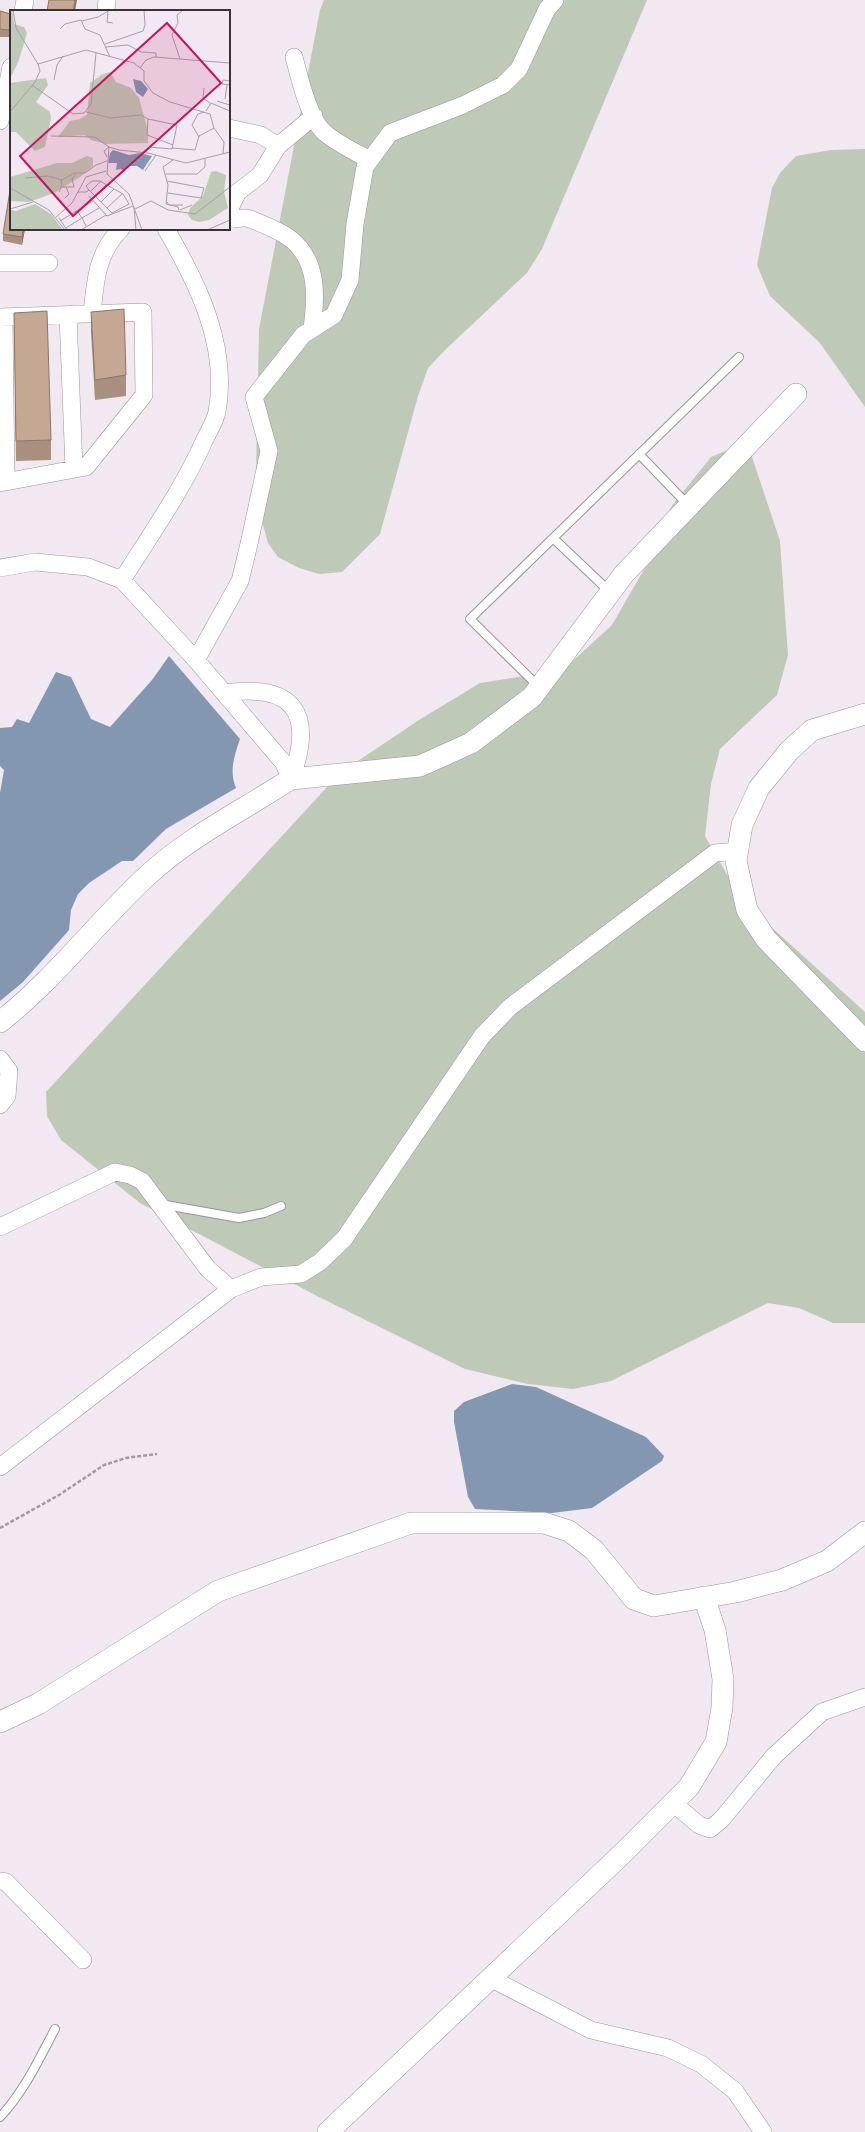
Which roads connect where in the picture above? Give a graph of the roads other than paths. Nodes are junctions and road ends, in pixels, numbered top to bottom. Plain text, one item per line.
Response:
1 (25, 0) edge
2 (107, 0) edge
3 (555, 0) edge
4 (23, 10) edge
5 (106, 10) edge
6 (294, 57) dead end
7 (0, 64) edge
8 (10, 67) edge
9 (10, 72) edge
10 (314, 116) junction
11 (0, 121) edge
12 (230, 128) edge
13 (278, 146) junction
14 (370, 160) junction
15 (230, 208) edge
16 (230, 218) edge
17 (120, 230) edge
18 (167, 230) edge
19 (0, 263) edge
20 (49, 263) dead end
21 (92, 314) junction
22 (68, 315) junction
23 (2, 317) edge
24 (312, 329) junction
25 (739, 357) dead end
26 (796, 394) dead end
27 (639, 454) junction
28 (74, 469) junction
29 (3, 482) edge
30 (690, 506) junction
31 (553, 538) junction
32 (0, 568) edge
33 (122, 580) junction
34 (611, 593) junction
35 (196, 660) junction
36 (540, 688) junction
37 (224, 693) junction
38 (865, 714) edge
39 (291, 779) junction
40 (738, 851) junction
41 (0, 1022) edge
42 (865, 1041) edge
43 (0, 1059) edge
44 (0, 1105) edge
45 (159, 1204) junction
46 (280, 1206) dead end
47 (0, 1227) edge
48 (231, 1289) junction
49 (0, 1468) edge
50 (865, 1532) edge
51 (704, 1597) junction
52 (865, 1697) edge
53 (0, 1722) edge
54 (673, 1803) junction
55 (0, 1881) edge
56 (83, 1960) dead end
57 (490, 1978) junction
58 (55, 2029) dead end
59 (0, 2117) edge
60 (328, 2132) edge
61 (764, 2132) edge

1 - 4 street
2 - 5 street
3 - 14 street
6 - 10 street
7 - 8 street
9 - 11 street
10 - 13 street
10 - 14 street
12 - 13 street
13 - 15 street
14 - 24 street
16 - 24 street
17 - 21 street
18 - 33 street
19 - 20 street
21 - 22 street
21 - 28 street
22 - 23 street
22 - 28 street
23 - 29 street
24 - 35 street
25 - 27 lane
26 - 30 street
27 - 30 lane
27 - 31 lane
28 - 29 street
30 - 34 street
31 - 34 lane
31 - 36 lane
32 - 33 street
33 - 35 street
34 - 36 street
35 - 37 street
36 - 39 street
37 - 39 street
37 - 39 street
38 - 40 street
39 - 41 street
40 - 42 street
40 - 48 street
43 - 44 street
45 - 46 lane
45 - 47 street
45 - 48 street
48 - 49 street
50 - 51 street
51 - 53 street
51 - 54 street
52 - 54 street
54 - 57 street
55 - 56 street
57 - 60 street
57 - 61 street
58 - 59 lane

